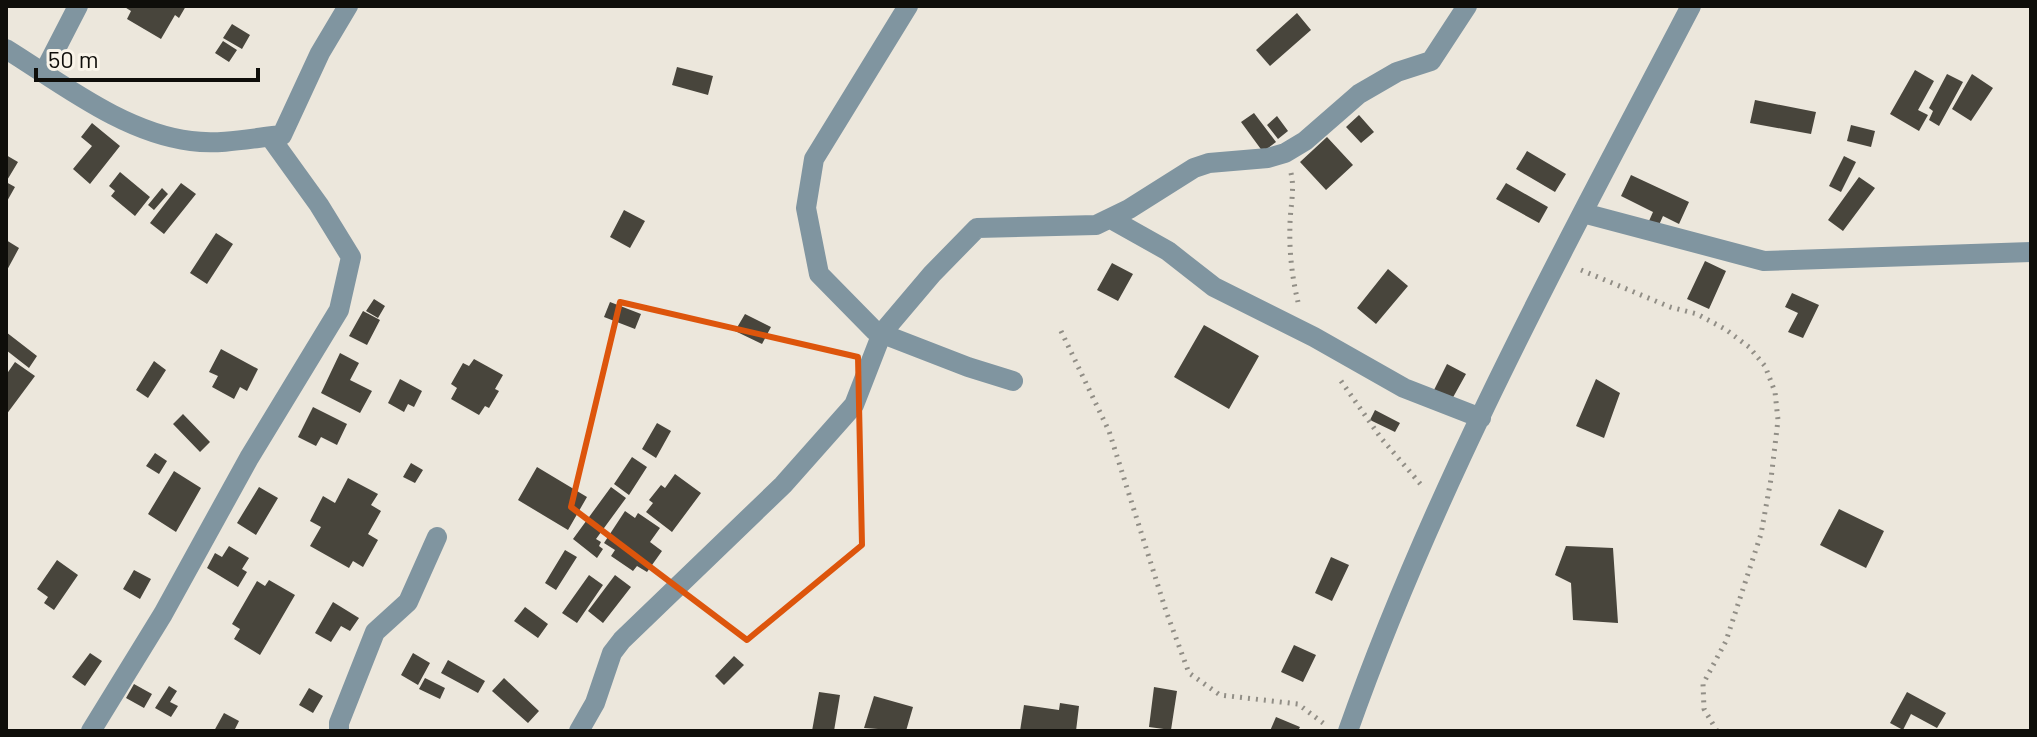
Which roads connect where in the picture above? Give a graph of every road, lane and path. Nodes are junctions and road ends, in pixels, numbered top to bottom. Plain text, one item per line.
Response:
1 (78, 6) edge
2 (348, 6) edge
3 (908, 6) edge
4 (1467, 6) edge
5 (1691, 6) edge
6 (6, 49) edge
7 (44, 72) junction
8 (270, 137) junction
9 (1583, 213) junction
10 (1111, 219) junction
11 (2031, 252) edge
12 (1557, 261) junction
13 (1061, 331) dead end
14 (882, 333) junction
15 (1013, 381) dead end
16 (1481, 418) junction
17 (437, 537) dead end
18 (91, 731) edge
19 (339, 731) edge
20 (579, 731) edge
21 (1327, 731) edge
22 (1348, 731) edge
23 (1717, 731) edge

1 - 7 street
2 - 8 street
3 - 14 street
4 - 10 street
5 - 9 street
6 - 7 street
7 - 8 street
8 - 18 street
9 - 11 street
9 - 12 street
10 - 14 street
10 - 16 street
12 - 16 street
12 - 23 path
13 - 21 path
14 - 15 street
14 - 20 street
16 - 22 street
17 - 19 street

